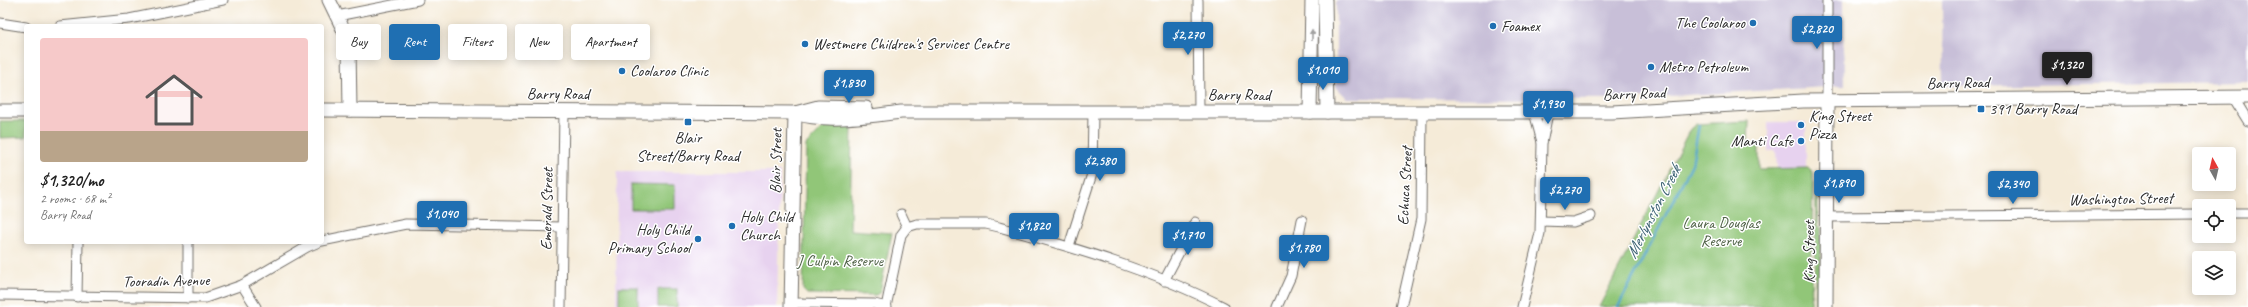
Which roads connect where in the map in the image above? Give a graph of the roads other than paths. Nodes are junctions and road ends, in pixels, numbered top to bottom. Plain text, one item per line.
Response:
1 (223, 0) edge
2 (329, 0) edge
3 (418, 0) edge
4 (1198, 0) edge
5 (1312, 0) edge
6 (1325, 0) edge
7 (1827, 0) edge
8 (337, 16) junction
9 (0, 23) edge
10 (80, 24) edge
11 (24, 27) edge
12 (2233, 97) junction
13 (2248, 97) edge
14 (1827, 101) junction
15 (324, 110) edge
16 (350, 110) junction
17 (0, 111) edge
18 (24, 111) edge
19 (564, 112) junction
20 (1093, 112) junction
21 (1199, 112) junction
22 (1310, 112) junction
23 (1327, 112) junction
24 (1422, 112) junction
25 (1534, 112) junction
26 (1548, 112) junction
27 (795, 113) junction
28 (2248, 121) edge
29 (1542, 143) junction
30 (2236, 213) edge
31 (2248, 213) edge
32 (901, 214) dead end
33 (2192, 214) edge
34 (1591, 216) dead end
35 (1826, 217) junction
36 (1302, 220) dead end
37 (1541, 221) junction
38 (1194, 222) dead end
39 (562, 227) junction
40 (907, 227) junction
41 (324, 241) edge
42 (78, 244) edge
43 (188, 244) edge
44 (306, 245) edge
45 (1069, 246) junction
46 (1164, 281) junction
47 (242, 285) junction
48 (0, 295) edge
49 (77, 297) junction
50 (188, 298) junction
51 (791, 305) edge
52 (256, 307) edge
53 (561, 307) edge
54 (886, 307) edge
55 (1224, 307) edge
56 (1277, 307) edge
57 (1401, 307) edge
58 (1522, 307) edge
59 (1826, 307) edge

1 - 10 street
2 - 8 main road
3 - 8 street
4 - 21 street
22 -> 5 main road
6 - 23 main road
7 - 14 street
8 - 16 main road
9 - 11 street
12 - 13 main road, Barry Road
12 - 14 main road, Barry Road
12 - 28 street
14 - 26 main road, Barry Road
14 - 35 main road, King Street
15 - 16 main road, Barry Road
16 - 19 main road, Barry Road
17 - 18 main road
19 - 27 main road, Barry Road
19 - 39 street, Emerald Street
20 - 21 main road, Barry Road
20 - 27 main road, Barry Road
20 - 45 street
21 - 22 main road, Barry Road
22 - 23 main road, Barry Road
23 - 24 main road, Barry Road
24 - 25 main road, Barry Road
24 - 57 street, Echuca Street
25 - 26 main road, Barry Road
25 - 29 street
26 - 29 street
27 - 51 main road, Blair Street
29 - 37 street
30 - 31 street
32 - 40 street
33 - 35 street, Washington Street
34 - 37 street
35 - 59 main road, King Street
36 - 56 street
37 - 58 street
38 - 46 street
39 - 41 street, Tooradin Avenue
39 - 53 street, Emerald Street
40 - 45 street
40 - 54 street
42 - 49 street
43 - 50 street
44 - 47 street, Tooradin Avenue
45 - 46 street
46 - 55 street
47 - 50 street, Tooradin Avenue
47 - 52 street
48 - 49 street, Tooradin Avenue
49 - 50 street, Tooradin Avenue
51 - 54 street

